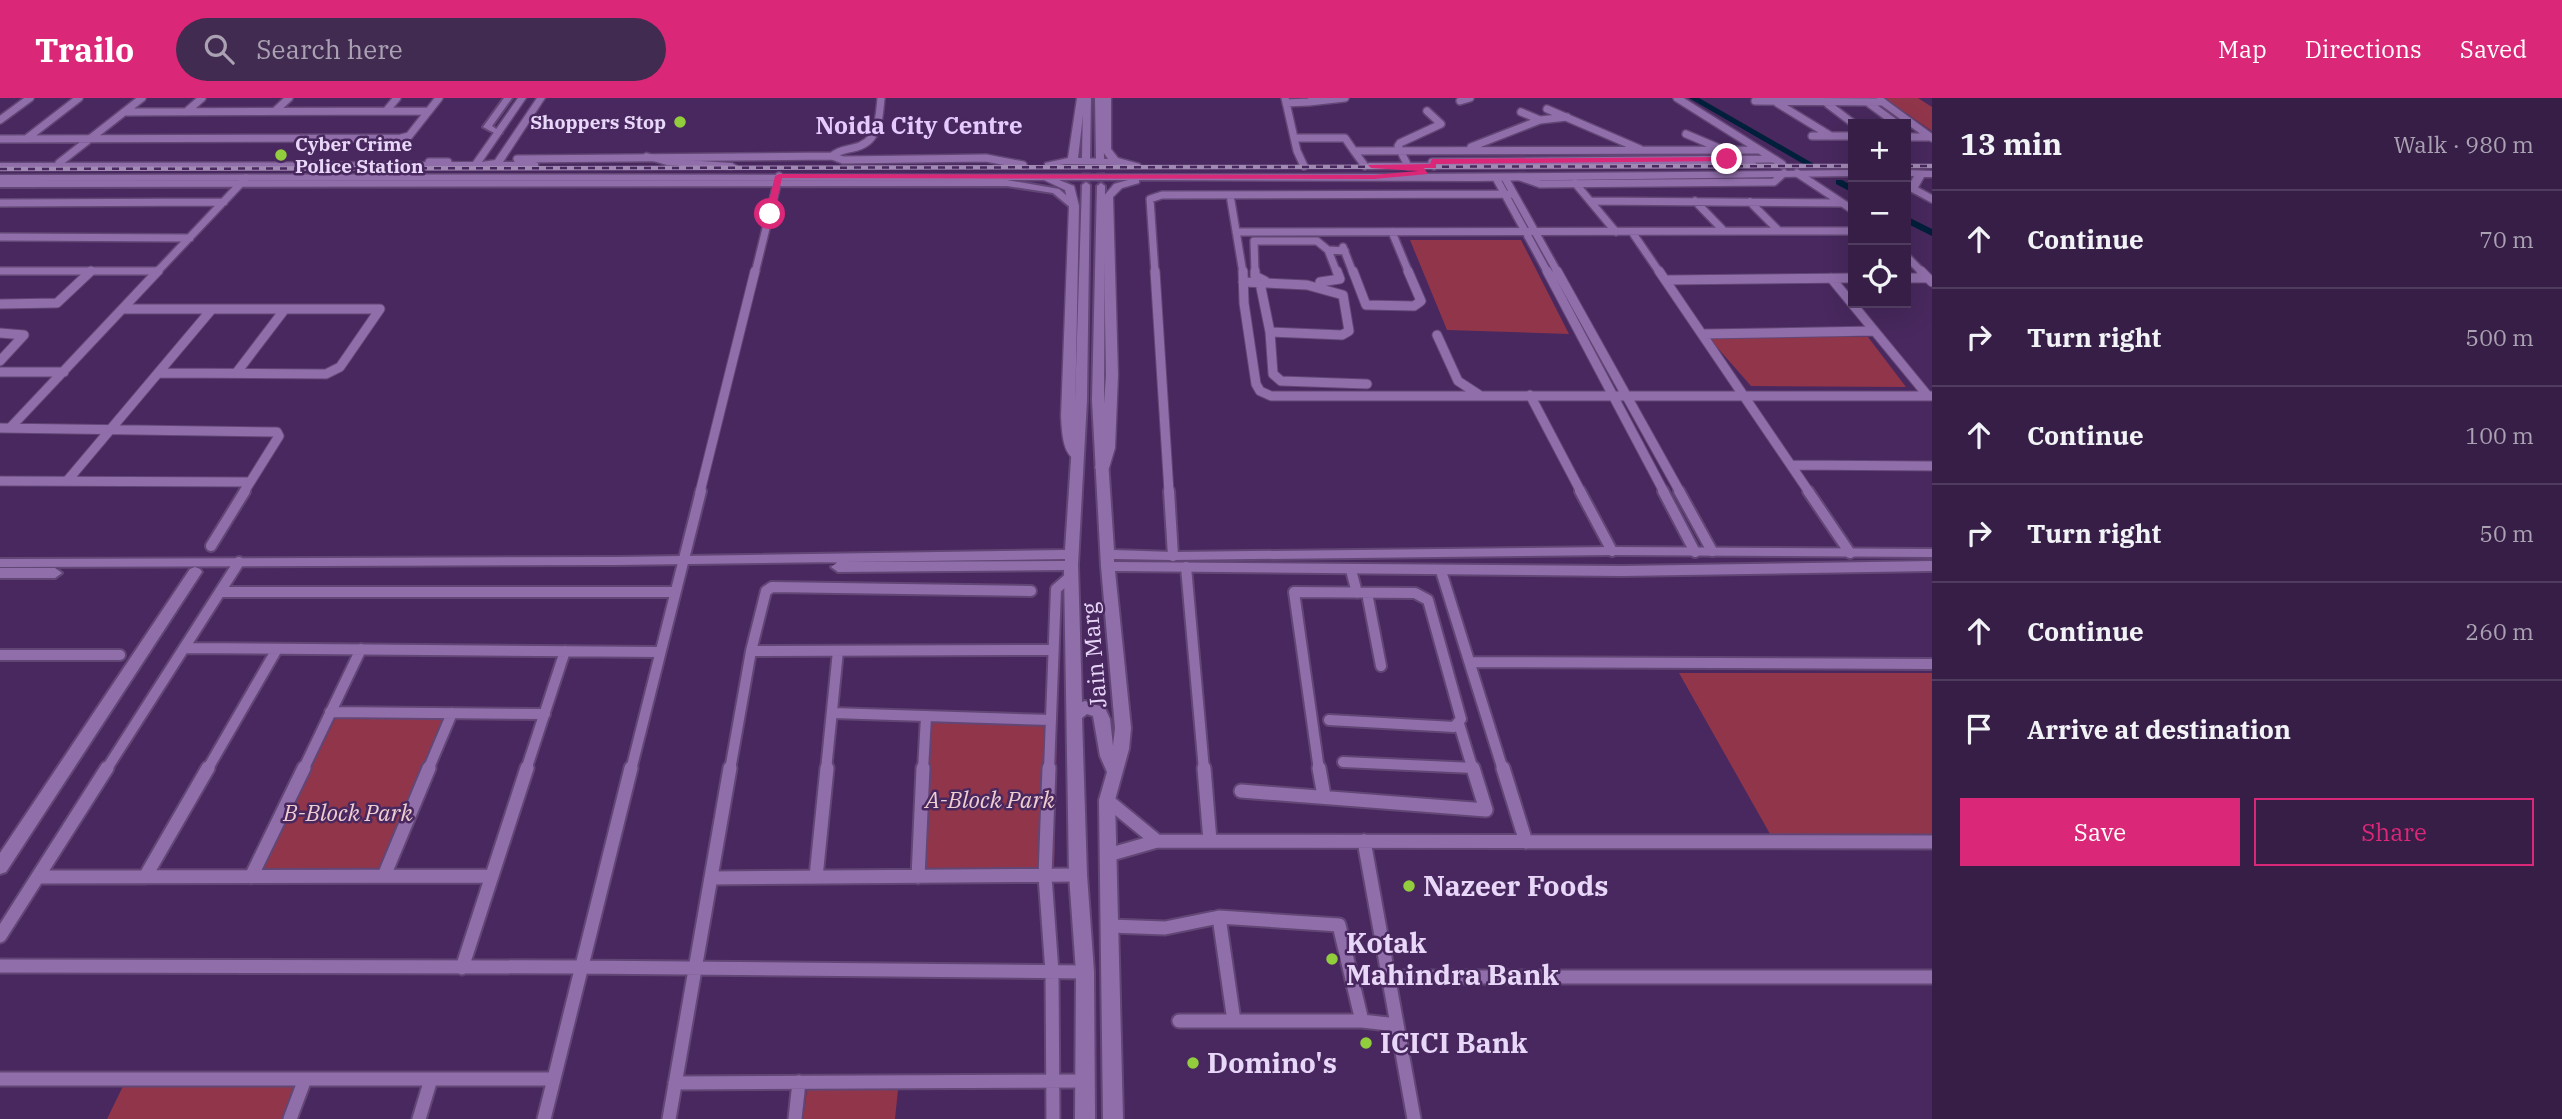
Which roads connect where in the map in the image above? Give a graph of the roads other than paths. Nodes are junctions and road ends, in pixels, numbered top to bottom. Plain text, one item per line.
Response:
1 (30, 98) edge
2 (79, 98) edge
3 (142, 98) edge
4 (202, 98) edge
5 (289, 98) edge
6 (397, 98) edge
7 (439, 98) edge
8 (508, 98) edge
9 (522, 98) edge
10 (541, 98) edge
11 (881, 98) edge
12 (1082, 98) edge
13 (1087, 98) edge
14 (1099, 98) edge
15 (1107, 98) edge
16 (1345, 98) edge
17 (1470, 98) edge
18 (1677, 98) edge
19 (1286, 100) edge
20 (1311, 100) edge
21 (1880, 100) edge
22 (1460, 101) dead end
23 (1755, 101) dead end
24 (1775, 101) junction
25 (1825, 102) junction
26 (1867, 102) junction
27 (1547, 108) dead end
28 (275, 111) junction
29 (386, 111) junction
30 (428, 111) junction
31 (1427, 111) dead end
32 (124, 112) junction
33 (186, 112) junction
34 (1521, 112) dead end
35 (1567, 117) junction
36 (1848, 119) edge
37 (1890, 119) edge
38 (0, 120) edge
39 (1541, 120) junction
40 (498, 133) junction
41 (1686, 134) dead end
42 (1812, 136) dead end
43 (1831, 136) junction
44 (1848, 136) edge
45 (1911, 137) edge
46 (1931, 137) edge
47 (1294, 138) junction
48 (0, 139) edge
49 (26, 139) junction
50 (90, 139) junction
51 (489, 147) junction
52 (508, 147) junction
53 (1465, 149) junction
54 (1616, 150) junction
55 (1643, 150) junction
56 (1652, 150) junction
57 (1683, 150) junction
58 (1716, 150) junction
59 (1724, 150) junction
60 (1758, 150) junction
61 (1354, 151) junction
62 (1400, 151) junction
63 (1447, 151) junction
64 (1521, 151) junction
65 (1581, 151) junction
66 (646, 156) junction
67 (832, 156) junction
68 (517, 159) junction
69 (1086, 159) tunnel mouth
70 (1100, 159) tunnel mouth
71 (1696, 159) junction
72 (1727, 159) junction
73 (1626, 160) junction
74 (1072, 161) junction
75 (448, 162) junction
76 (1118, 162) junction
77 (1454, 162) junction
78 (1527, 162) junction
79 (1589, 162) junction
80 (1662, 163) junction
81 (1911, 163) edge
82 (1932, 163) edge
83 (1848, 164) edge
84 (424, 165) junction
85 (552, 165) junction
86 (1048, 165) junction
87 (1716, 165) junction
88 (1779, 165) junction
89 (0, 166) edge
90 (732, 166) junction
91 (1137, 166) junction
92 (1304, 166) junction
93 (1408, 166) junction
94 (1434, 166) junction
95 (1467, 166) junction
96 (1370, 170) junction
97 (1799, 170) junction
98 (1026, 171) junction
99 (1846, 174) edge
100 (1926, 174) edge
101 (1154, 176) junction
102 (1676, 176) junction
103 (1730, 176) junction
104 (1478, 178) junction
105 (1500, 178) junction
106 (243, 180) junction
107 (778, 180) junction
108 (0, 181) edge
109 (1574, 181) junction
110 (1066, 185) junction
111 (1911, 185) edge
112 (1118, 186) junction
113 (1911, 188) edge
114 (1502, 193) junction
115 (1513, 194) junction
116 (1230, 195) junction
117 (1932, 199) edge
118 (1591, 201) junction
119 (1695, 201) junction
120 (224, 202) junction
121 (1750, 202) junction
122 (0, 203) edge
123 (1840, 203) junction
124 (1074, 206) junction
125 (1848, 207) edge
126 (1723, 230) junction
127 (1778, 230) junction
128 (1848, 231) edge
129 (1236, 232) junction
130 (1392, 232) junction
131 (1524, 232) junction
132 (1535, 232) junction
133 (1616, 232) junction
134 (1632, 232) junction
135 (0, 237) edge
136 (190, 238) junction
137 (1328, 250) junction
138 (1911, 261) edge
139 (0, 271) edge
140 (91, 271) junction
141 (159, 271) junction
142 (1831, 278) junction
143 (1848, 278) edge
144 (1911, 278) edge
145 (1666, 280) junction
146 (1930, 280) edge
147 (1243, 282) junction
148 (1260, 283) junction
149 (0, 304) edge
150 (123, 309) junction
151 (212, 309) junction
152 (285, 309) junction
153 (1874, 331) junction
154 (1270, 332) junction
155 (0, 333) edge
156 (1702, 334) junction
157 (1437, 335) dead end
158 (0, 361) edge
159 (0, 372) edge
160 (64, 372) junction
161 (237, 372) junction
162 (158, 373) junction
163 (1367, 384) dead end
164 (1530, 395) junction
165 (1614, 395) junction
166 (1743, 395) junction
167 (1481, 396) junction
168 (1628, 396) junction
169 (1930, 396) edge
170 (5, 428) edge
171 (111, 429) junction
172 (1076, 456) junction
173 (1791, 465) junction
174 (1932, 466) edge
175 (1102, 468) junction
176 (0, 481) edge
177 (67, 481) junction
178 (250, 482) junction
179 (211, 546) dead end
180 (1612, 551) junction
181 (1704, 552) junction
182 (1850, 553) junction
183 (1932, 553) edge
184 (1173, 556) junction
185 (1108, 560) junction
186 (0, 563) edge
187 (681, 565) junction
188 (1072, 565) junction
189 (1932, 566) edge
190 (198, 567) junction
191 (236, 567) junction
192 (1186, 568) junction
193 (1717, 568) junction
194 (1351, 570) junction
195 (1441, 571) junction
196 (0, 573) edge
197 (1031, 591) dead end
198 (220, 592) junction
199 (674, 592) junction
200 (1362, 593) junction
201 (184, 648) junction
202 (277, 649) junction
203 (360, 649) junction
204 (1052, 650) junction
205 (565, 651) junction
206 (751, 651) junction
207 (838, 651) junction
208 (659, 652) junction
209 (120, 655) dead end
210 (0, 656) edge
211 (1471, 662) junction
212 (1932, 664) edge
213 (1381, 666) dead end
214 (330, 712) junction
215 (452, 713) junction
216 (832, 713) junction
217 (545, 714) junction
218 (1074, 716) junction
219 (926, 717) junction
220 (1051, 720) junction
221 (1329, 720) dead end
222 (1459, 724) junction
223 (1343, 762) dead end
224 (1474, 768) junction
225 (1114, 770) junction
226 (1241, 791) dead end
227 (1324, 796) junction
228 (1107, 800) junction
229 (1157, 841) junction
230 (1210, 841) junction
231 (1364, 841) junction
232 (1526, 842) junction
233 (1932, 842) edge
234 (1108, 855) junction
235 (0, 867) edge
236 (1078, 875) junction
237 (384, 876) junction
238 (492, 876) junction
239 (1045, 876) junction
240 (38, 877) junction
241 (145, 877) junction
242 (251, 877) junction
243 (711, 877) junction
244 (817, 877) junction
245 (918, 877) junction
246 (1219, 916) junction
247 (1110, 926) junction
248 (0, 936) edge
249 (0, 966) edge
250 (581, 967) junction
251 (462, 968) junction
252 (694, 968) junction
253 (1052, 972) junction
254 (1085, 972) junction
255 (1389, 977) junction
256 (1932, 977) edge
257 (1179, 1021) dead end
258 (1234, 1021) junction
259 (1362, 1021) junction
260 (1397, 1026) junction
261 (0, 1079) edge
262 (305, 1079) junction
263 (431, 1079) junction
264 (554, 1079) junction
265 (1054, 1081) junction
266 (1085, 1081) junction
267 (799, 1082) junction
268 (675, 1083) junction
269 (290, 1119) edge
270 (419, 1119) edge
271 (544, 1119) edge
272 (669, 1119) edge
273 (795, 1119) edge
274 (1053, 1119) edge
275 (1085, 1119) edge
276 (1113, 1119) edge
277 (1414, 1119) edge

1 - 38 street
2 - 49 street
3 - 32 street
4 - 33 street
5 - 28 street
6 - 29 street
7 - 30 street
8 - 40 street
9 - 40 main road
10 - 52 main road
11 - 67 street
12 - 74 main road
13 - 69 street
14 - 70 street
15 - 76 main road
16 - 20 street
17 - 22 street
18 - 60 street
19 - 20 street
19 - 47 street
21 - 26 street
21 - 46 street
23 - 24 street
24 - 25 street
24 - 43 street
25 - 26 street
25 - 36 street
26 - 37 street
27 - 35 street
28 - 29 street
28 - 33 street
29 - 30 street
30 - 50 street
31 - 62 street
32 - 33 street
32 - 50 street
34 - 39 street
35 - 39 street
35 - 55 street
39 - 53 street
40 - 51 main road
41 - 59 street
42 - 43 street
43 - 44 street
45 - 46 street
47 - 61 street
47 - 92 street
48 - 49 street
49 - 50 street
50 - 75 street
51 - 52 main road
51 - 75 main road
52 - 68 main road
53 - 63 street
53 - 64 street
54 - 55 street
54 - 65 street
54 - 73 street
55 - 56 street
56 - 57 street
56 - 80 street
57 - 58 street
57 - 71 street
58 - 59 street
58 - 72 street
59 - 60 street
60 - 88 street
61 - 62 street
61 - 96 street
62 - 63 street
62 - 93 street
63 - 77 street
64 - 65 street
64 - 78 street
65 - 79 street
66 - 67 street
66 - 68 street
66 - 90 main road
67 - 98 street
68 - 85 main road
71 - 72 street
71 - 80 street
72 - 88 street
73 - 79 street
73 - 80 street
74 - 76 main road
74 - 86 main road
75 - 84 main road
76 - 91 main road
77 - 78 street
77 - 94 street
78 - 79 street
80 - 87 main road
80 - 95 main road
80 - 102 main road
81 - 82 main road
83 - 97 main road
84 - 85 main road
84 - 89 main road
85 - 90 main road
86 - 91 main road
86 - 98 main road
87 - 88 main road
87 - 103 main road
88 - 97 main road
88 - 103 main road
88 - 109 street
90 - 98 main road
91 - 92 main road
92 - 96 main road
93 - 94 main road
93 - 96 main road
94 - 95 main road
95 - 104 main road
96 - 101 main road
96 - 104 main road
97 - 99 main road
97 - 123 street
98 - 101 main road
98 - 107 main road
98 - 110 main road
100 - 111 main road
101 - 112 main road
102 - 103 main road
102 - 109 main road
104 - 105 main road
105 - 109 main road
105 - 114 street
105 - 115 street
106 - 107 main road
106 - 108 main road
106 - 120 street
107 - 124 street
107 - 187 street
109 - 118 street
110 - 112 main road
110 - 124 main road
112 - 175 main road
113 - 117 street
114 - 115 street
114 - 116 street
114 - 131 street
115 - 132 street
116 - 129 street
116 - 184 street
118 - 119 street
118 - 133 street
119 - 121 street
119 - 126 street
120 - 122 street
120 - 136 street
121 - 123 street
121 - 127 street
123 - 125 street
124 - 172 main road
126 - 127 street
126 - 134 street
127 - 128 street
129 - 130 street
129 - 147 street
130 - 131 street
130 - 137 street
131 - 132 street
131 - 165 street
132 - 133 street
132 - 168 street
133 - 134 street
134 - 145 street
135 - 136 street
136 - 141 street
137 - 137 street
138 - 146 street
139 - 140 street
140 - 141 street
140 - 149 street
141 - 150 street
142 - 143 street
142 - 145 street
142 - 153 street
144 - 146 street
145 - 156 street
147 - 148 street
147 - 167 street
148 - 154 street
148 - 154 street
150 - 151 street
150 - 160 street
151 - 152 street
151 - 162 street
152 - 161 street
152 - 161 street
153 - 156 street
153 - 169 street
154 - 163 street
155 - 158 street
156 - 166 street
157 - 167 street
159 - 160 street
160 - 170 street
161 - 162 street
162 - 171 street
164 - 165 street
164 - 167 street
164 - 180 street
165 - 168 street
165 - 181 street
166 - 168 street
166 - 169 street
166 - 173 street
168 - 181 street
170 - 171 street
171 - 177 street
171 - 178 street
172 - 175 street, Jain Marg
172 - 188 street, Jain Marg
173 - 174 street
173 - 182 street
175 - 185 street, Jain Marg
176 - 177 street
177 - 178 street
178 - 179 street
180 - 181 street
180 - 184 street
181 - 182 street
181 - 193 street
182 - 183 street
184 - 185 street
185 - 192 street
185 - 225 street, Jain Marg
186 - 190 street
187 - 188 street
187 - 191 street
187 - 199 street
188 - 204 street
188 - 218 street, Jain Marg
189 - 193 street
190 - 191 street
190 - 196 street
190 - 235 street
191 - 198 street
192 - 194 street
192 - 230 street
193 - 195 street
194 - 195 street
194 - 200 street
195 - 211 street
197 - 206 street
198 - 199 street
198 - 201 street
199 - 208 street
200 - 213 street
200 - 222 street
200 - 227 street
201 - 202 street
201 - 240 street
202 - 203 street
202 - 241 street
203 - 205 street
203 - 214 street
204 - 207 street
204 - 220 street
205 - 208 street
205 - 217 street
206 - 207 street
206 - 243 street
207 - 216 street
208 - 250 street
209 - 210 street
211 - 212 street
211 - 232 street
214 - 215 street
214 - 242 street
215 - 217 street
215 - 237 street
216 - 219 street
216 - 244 street
217 - 238 street
218 - 225 street
218 - 236 street, Jain Marg
219 - 220 street
219 - 245 street
220 - 239 street
221 - 222 street
222 - 224 street
223 - 224 street
224 - 227 street
225 - 228 street, Jain Marg
226 - 227 street
228 - 229 street
228 - 234 street, Jain Marg
229 - 230 street
229 - 234 street
230 - 231 street
231 - 232 street
231 - 255 street
232 - 233 street
234 - 247 street, Jain Marg
236 - 239 street
236 - 254 street, Jain Marg
237 - 238 street
237 - 242 street
238 - 251 street
239 - 245 street
239 - 253 street
240 - 241 street
240 - 248 street
241 - 242 street
243 - 244 street
243 - 252 street
244 - 245 street
246 - 247 street
246 - 258 street
246 - 259 street
247 - 276 street, Jain Marg
249 - 251 street
250 - 251 street
250 - 252 street
250 - 264 street
252 - 253 street
252 - 268 street
253 - 254 street
253 - 265 street
254 - 266 street, Jain Marg
255 - 256 street
255 - 260 street
257 - 258 street
258 - 259 street
259 - 260 street
260 - 277 street
261 - 262 street
262 - 263 street
262 - 269 street
263 - 264 street
263 - 270 street
264 - 271 street
265 - 266 street
265 - 267 street
265 - 274 street
266 - 275 street, Jain Marg
267 - 268 street
267 - 273 street
268 - 272 street

